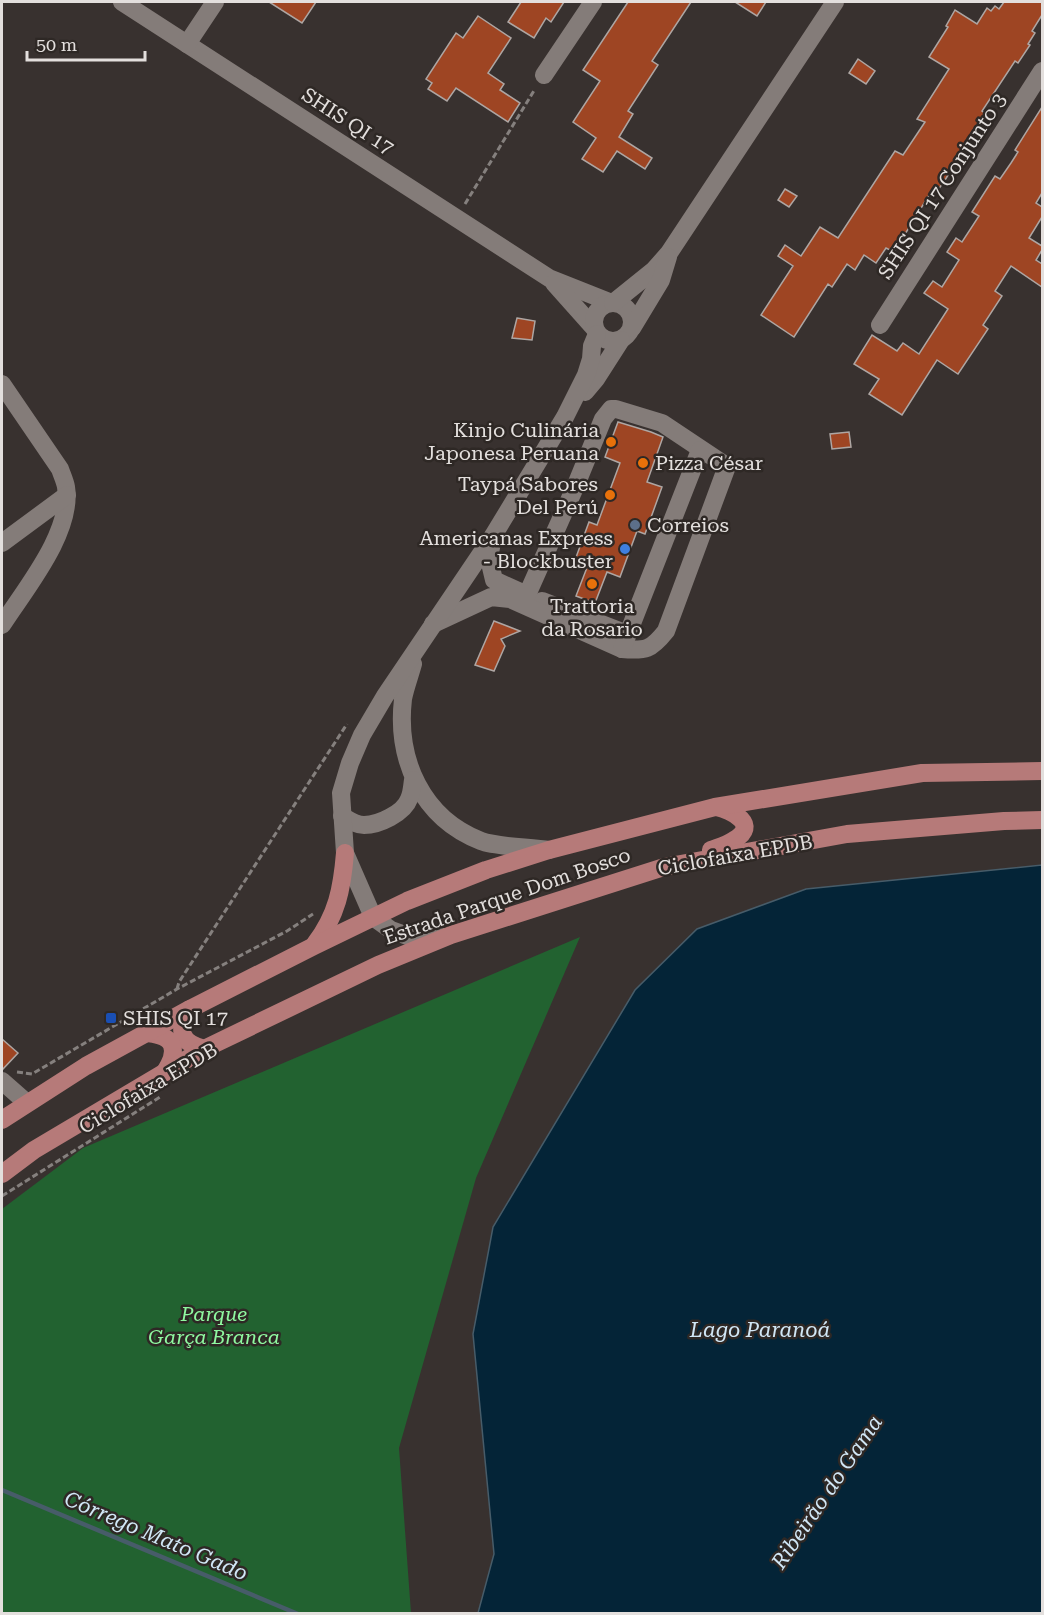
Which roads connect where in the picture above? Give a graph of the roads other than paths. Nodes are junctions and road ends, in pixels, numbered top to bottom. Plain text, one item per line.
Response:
1 (122, 2) edge
2 (215, 2) edge
3 (592, 2) edge
4 (835, 2) edge
5 (187, 44) junction
6 (1042, 71) edge
7 (544, 75) road end
8 (669, 253) junction
9 (549, 278) junction
10 (613, 303) junction
11 (880, 325) dead end
12 (596, 331) junction
13 (626, 334) junction
14 (2, 384) edge
15 (565, 417) junction
16 (700, 450) junction
17 (67, 495) junction
18 (493, 536) junction
19 (2, 543) edge
20 (469, 573) junction
21 (493, 588) junction
22 (527, 595) junction
23 (433, 624) junction
24 (2, 625) edge
25 (625, 642) junction
26 (418, 647) junction
27 (1042, 771) edge
28 (413, 780) junction
29 (715, 807) junction
30 (342, 816) junction
31 (1042, 820) edge
32 (549, 849) junction
33 (345, 853) junction
34 (664, 867) junction
35 (373, 917) junction
36 (451, 935) junction
37 (314, 946) junction
38 (190, 1009) junction
39 (145, 1033) junction
40 (204, 1049) junction
41 (165, 1072) junction
42 (5, 1076) edge
43 (27, 1103) junction
44 (2, 1120) edge
45 (2, 1174) edge

1 - 5 street, SHIS QI 17
2 - 5 street
3 - 7 street
4 - 8 street
5 - 9 street, SHIS QI 17
6 - 11 street, SHIS QI 17 Conjunto 3
8 - 10 street
8 - 13 street
9 - 10 street, SHIS QI 17
9 - 12 street, SHIS QI 17
10 - 12 street
10 - 13 street
12 - 13 street
12 - 15 street
13 - 15 street
14 - 17 street
15 - 18 street
16 - 22 street
16 - 25 street
16 - 25 street
17 - 19 street
17 - 24 street
18 - 20 street
18 - 21 street
20 - 21 street
20 - 23 street
21 - 22 street
21 - 23 street
21 - 25 street
22 - 25 street
23 - 26 street
26 - 28 street
26 - 30 street
27 - 29 main road, Estrada Parque Dom Bosco
28 - 30 street
28 - 32 street
29 - 32 main road, Estrada Parque Dom Bosco
29 - 34 main road
30 - 33 street
31 - 34 main road, Estrada Parque Dom Bosco
32 - 35 main road, Estrada Parque Dom Bosco
33 - 35 street
33 - 37 main road
34 - 36 main road, Estrada Parque Dom Bosco
35 - 36 street
35 - 37 main road, Estrada Parque Dom Bosco
36 - 40 main road, Estrada Parque Dom Bosco
37 - 38 main road, Estrada Parque Dom Bosco
38 - 39 main road, Estrada Parque Dom Bosco
38 - 40 main road
39 - 41 main road
39 - 43 main road, Estrada Parque Dom Bosco
40 - 41 main road, Estrada Parque Dom Bosco
41 - 45 main road, Estrada Parque Dom Bosco
42 - 43 street
43 - 44 main road, Estrada Parque Dom Bosco

